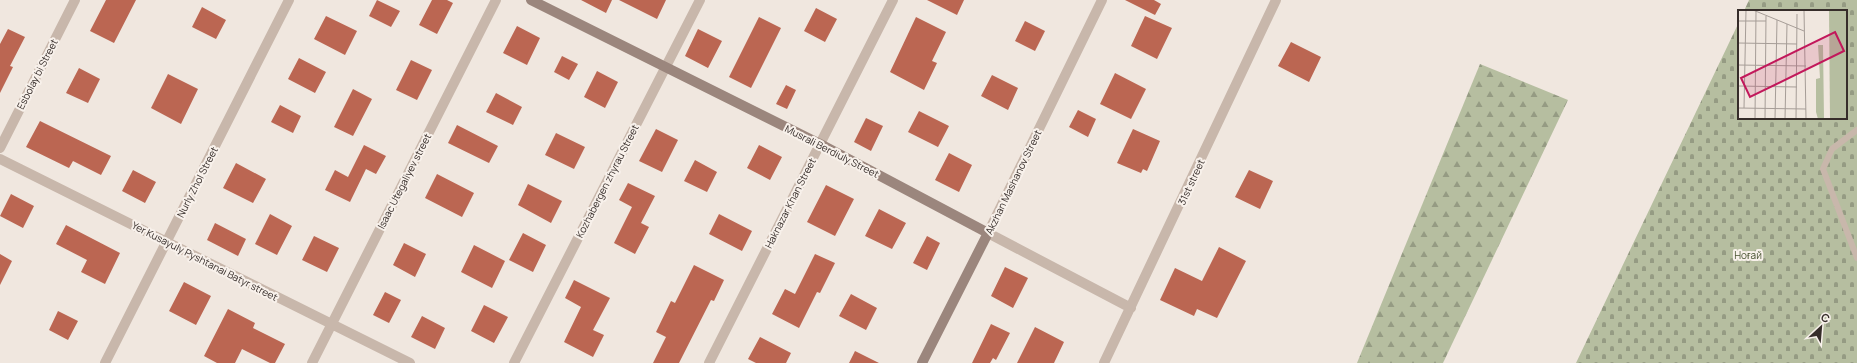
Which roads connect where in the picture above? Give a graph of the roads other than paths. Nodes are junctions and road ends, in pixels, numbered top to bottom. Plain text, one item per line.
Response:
1 (75, 0) edge
2 (289, 0) edge
3 (496, 0) edge
4 (531, 0) edge
5 (700, 0) edge
6 (893, 0) edge
7 (1102, 0) edge
8 (1276, 0) edge
9 (666, 67) junction
10 (1857, 130) edge
11 (820, 144) junction
12 (0, 148) edge
13 (0, 158) edge
14 (988, 233) junction
15 (166, 242) junction
16 (1857, 258) edge
17 (1131, 308) junction
18 (332, 324) junction
19 (105, 363) edge
20 (312, 363) edge
21 (410, 363) edge
22 (514, 363) edge
23 (710, 363) edge
24 (922, 363) edge
25 (1104, 363) edge

1 - 12 street, Esbolay bi Street
2 - 15 street, Nurly Zhol Street
3 - 18 street, Isaac Utegaliyev street
4 - 9 street, Musrali Berdiuly Street
5 - 9 street, Kozhabergen zhyrau Street
6 - 11 street, Haknazar Khan Street
7 - 14 street, Akzhan Mashanov Street
8 - 17 street, 31st street
9 - 11 street, Musrali Berdiuly Street
9 - 22 street, Kozhabergen zhyrau Street
10 - 16 lane
11 - 14 street, Musrali Berdiuly Street
11 - 23 street, Haknazar Khan Street
13 - 15 street, Yer Kusayuly Pyshtanai Batyr street
14 - 17 street, Musrali Berdiuly Street
14 - 24 street, Akzhan Mashanov Street
15 - 18 street, Yer Kusayuly Pyshtanai Batyr street
15 - 19 street, Nurly Zhol Street
17 - 25 street, 31st street
18 - 20 street, Isaac Utegaliyev street
18 - 21 street, Yer Kusayuly Pyshtanai Batyr street

